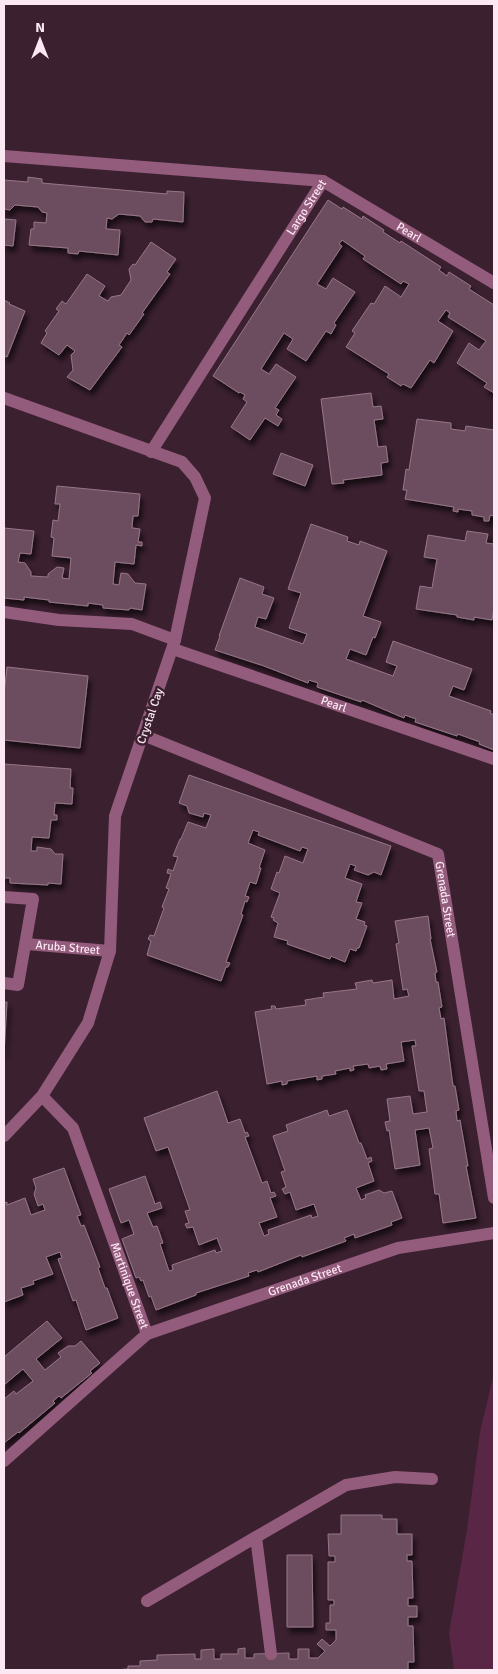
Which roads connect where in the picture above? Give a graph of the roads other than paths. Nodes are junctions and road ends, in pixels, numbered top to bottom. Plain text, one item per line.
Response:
1 (4, 156) edge
2 (323, 182) junction
3 (494, 283) edge
4 (4, 398) edge
5 (151, 452) junction
6 (4, 612) edge
7 (174, 644) junction
8 (143, 735) junction
9 (494, 759) edge
10 (4, 897) edge
11 (26, 944) junction
12 (110, 951) junction
13 (4, 984) edge
14 (42, 1096) junction
15 (4, 1136) edge
16 (494, 1198) edge
17 (494, 1233) edge
18 (147, 1334) junction
19 (4, 1461) edge
20 (432, 1479) dead end
21 (256, 1536) junction
22 (147, 1601) dead end
23 (271, 1654) dead end

1 - 2 street, Largo Street
2 - 3 street, Pearl
2 - 5 street, Largo Street
4 - 5 street, Crystal Cay
5 - 7 street, Crystal Cay
6 - 7 street, Pearl
7 - 8 street, Crystal Cay
7 - 9 street, Pearl
8 - 12 street, Crystal Cay
8 - 16 street, Grenada Street
10 - 11 street
11 - 12 street, Aruba Street
11 - 13 street
12 - 14 street, Crystal Cay
14 - 15 street, Crystal Cay
14 - 18 street, Martinique Street
17 - 18 street, Grenada Street
18 - 19 street, Martinique Street
20 - 21 street
21 - 22 street
21 - 23 street

